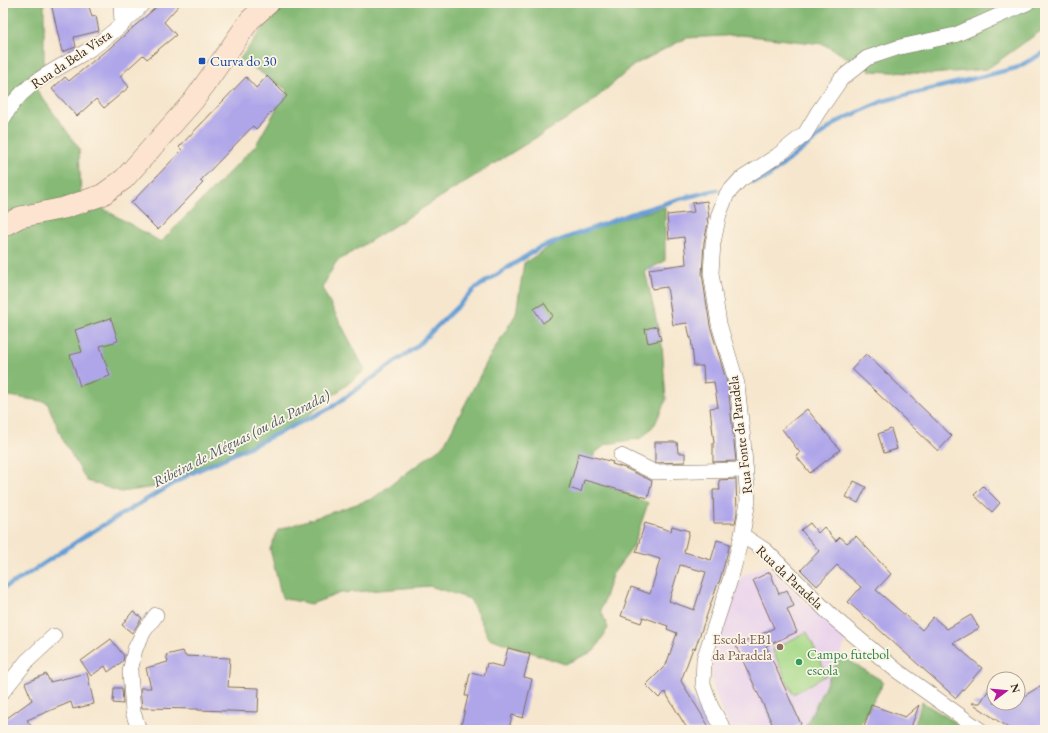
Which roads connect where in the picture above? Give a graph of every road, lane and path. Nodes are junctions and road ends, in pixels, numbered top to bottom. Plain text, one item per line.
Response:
1 (121, 3) edge
2 (143, 3) edge
3 (269, 3) edge
4 (1027, 3) edge
5 (122, 24) junction
6 (3, 119) edge
7 (3, 226) edge
8 (621, 456) dead end
9 (746, 470) junction
10 (742, 536) junction
11 (156, 615) dead end
12 (54, 636) dead end
13 (3, 691) edge
14 (139, 730) edge
15 (724, 730) edge
16 (980, 730) edge

1 - 5 street
2 - 5 street, Rua da Bela Vista
3 - 7 street
4 - 9 street, Rua Fonte da Paradela
5 - 6 street, Rua da Bela Vista
8 - 9 street
9 - 10 street, Rua Fonte da Paradela
10 - 15 street, Rua da Paradela
10 - 16 street, Rua da Paradela
11 - 14 street
12 - 13 street

